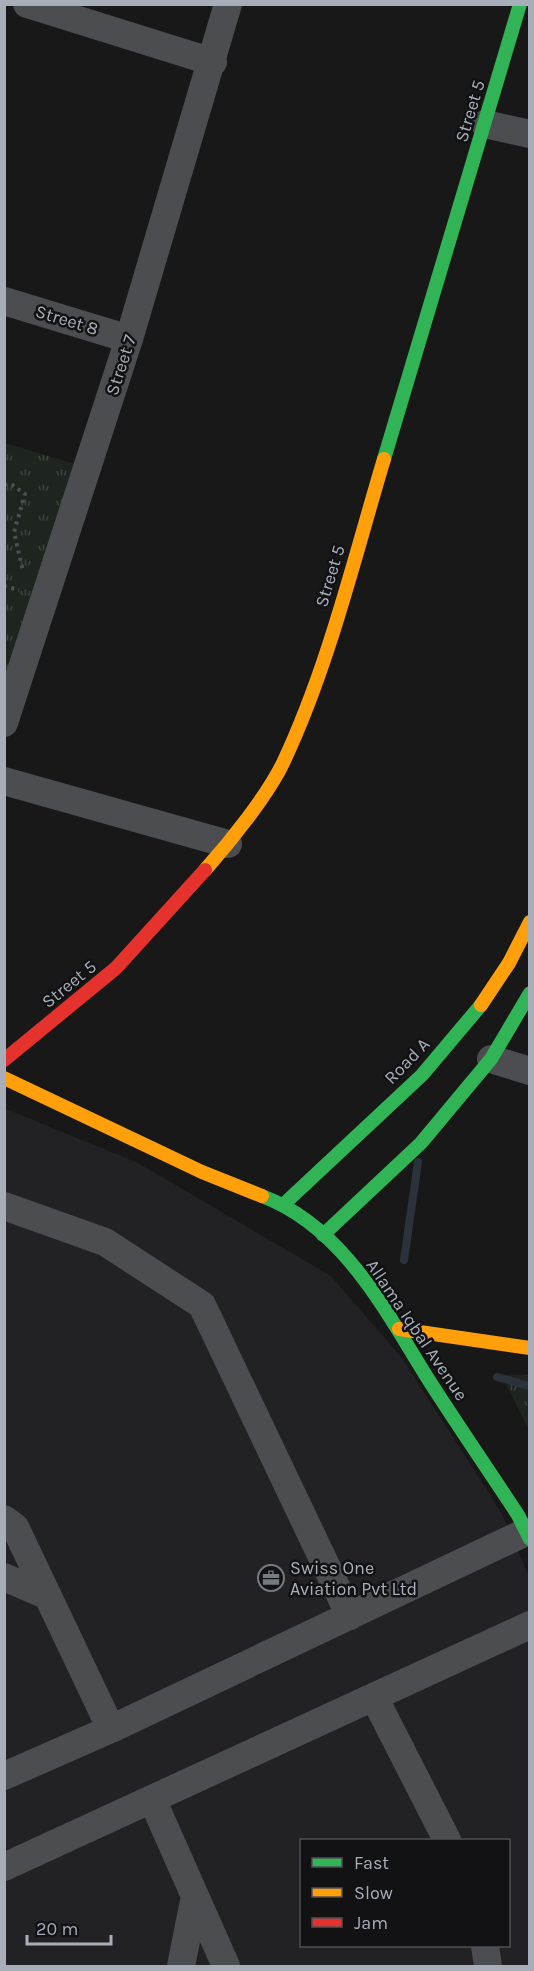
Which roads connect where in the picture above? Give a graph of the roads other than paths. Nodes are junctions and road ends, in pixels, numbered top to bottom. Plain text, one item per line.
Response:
1 (27, 4) edge
2 (228, 4) edge
3 (520, 4) edge
4 (213, 62) junction
5 (485, 124) junction
6 (530, 134) edge
7 (4, 301) edge
8 (129, 339) junction
9 (4, 723) edge
10 (4, 781) edge
11 (228, 844) junction
12 (530, 922) edge
13 (530, 993) edge
14 (491, 1059) junction
15 (4, 1060) edge
16 (530, 1071) edge
17 (4, 1078) edge
18 (284, 1204) junction
19 (4, 1206) edge
20 (323, 1235) junction
21 (399, 1329) junction
22 (530, 1348) edge
23 (4, 1519) edge
24 (528, 1536) edge
25 (4, 1577) edge
26 (48, 1596) junction
27 (350, 1616) junction
28 (530, 1625) edge
29 (374, 1697) junction
30 (111, 1729) junction
31 (4, 1776) edge
32 (152, 1799) junction
33 (446, 1839) edge
34 (4, 1868) edge
35 (195, 1896) junction
36 (485, 1947) edge
37 (182, 1966) edge
38 (226, 1966) edge
39 (488, 1966) edge

1 - 4 street
2 - 4 street, Street 7
3 - 5 street, Street 5
4 - 8 street, Street 7
5 - 6 street
5 - 11 street, Street 5
7 - 8 street, Street 8
8 - 9 street, Street 7
10 - 11 street
11 - 15 street, Street 5
12 - 18 street, Road A
13 - 14 street
14 - 16 street
14 - 20 street
17 - 18 street, Allama Iqbal Avenue
18 - 20 street, Allama Iqbal Avenue
19 - 27 street
20 - 21 street, Allama Iqbal Avenue
21 - 22 street
21 - 24 street, Allama Iqbal Avenue
23 - 26 street
24 - 27 street
25 - 26 street
26 - 30 street
27 - 30 street
28 - 29 street
29 - 32 street
29 - 33 street
30 - 31 street
32 - 34 street
32 - 35 street
35 - 37 street
35 - 38 street
36 - 39 street

